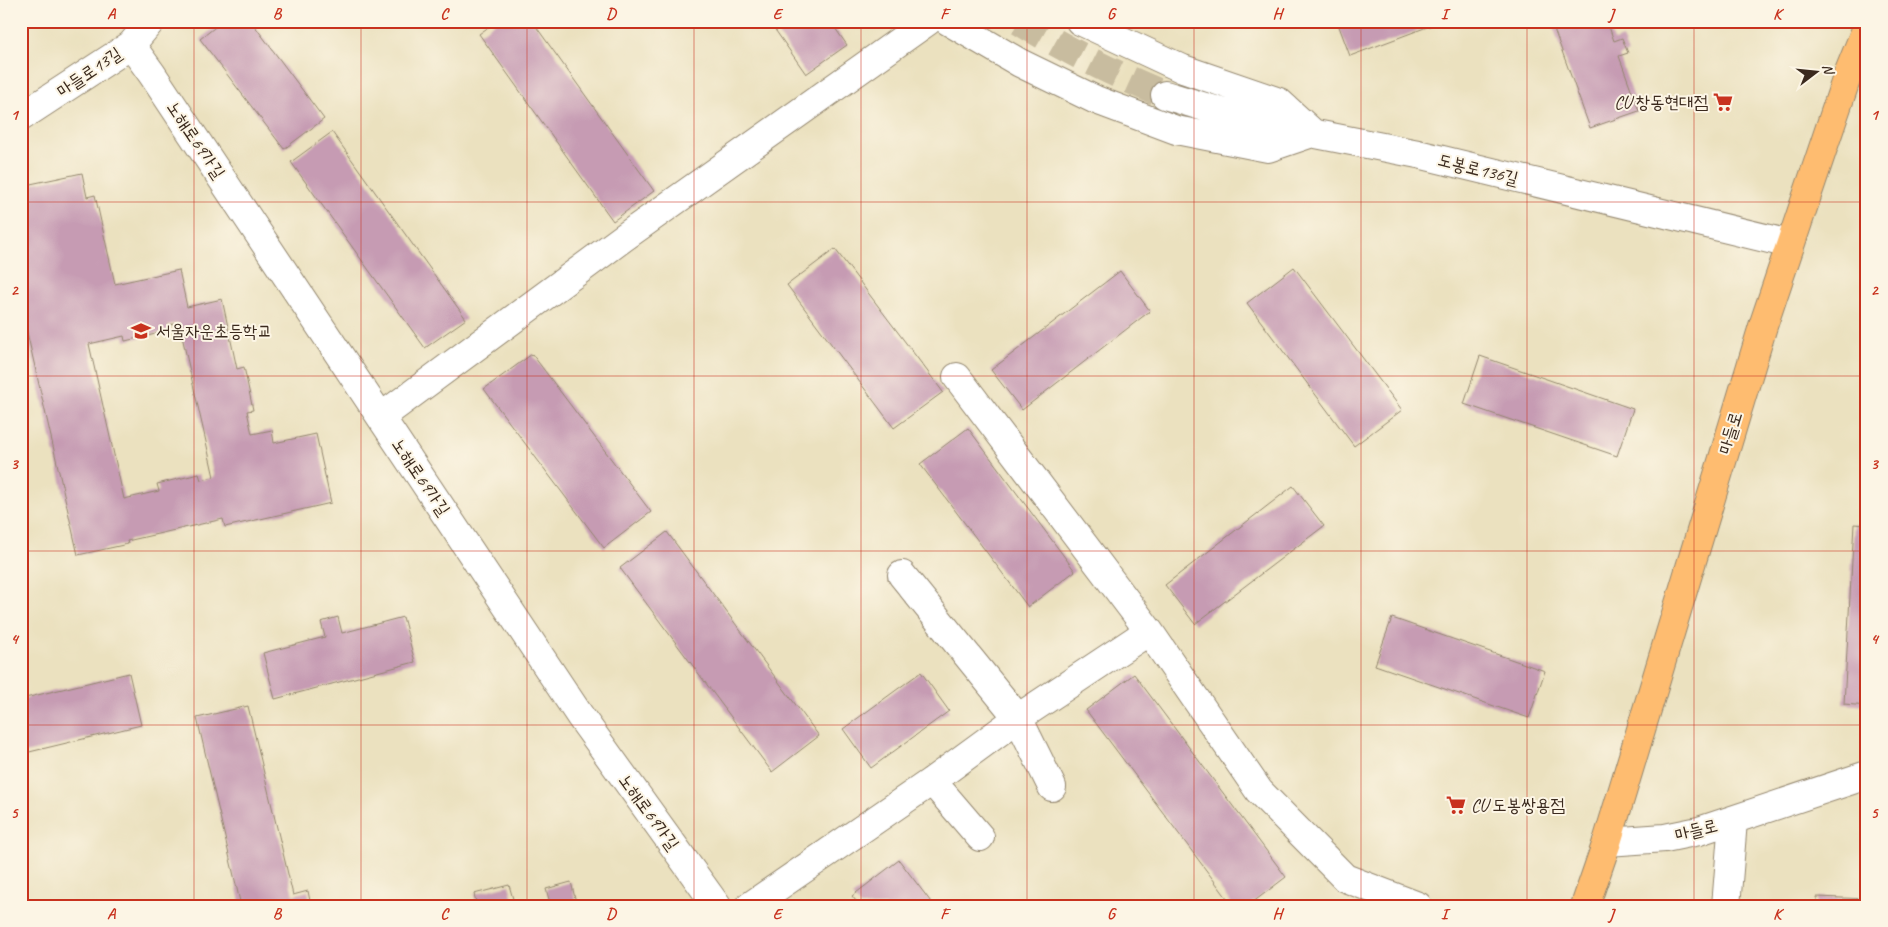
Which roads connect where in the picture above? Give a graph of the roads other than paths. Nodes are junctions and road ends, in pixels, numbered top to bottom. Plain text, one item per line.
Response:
1 (151, 21) edge
2 (928, 21) edge
3 (948, 21) edge
4 (1080, 21) edge
5 (1867, 27) edge
6 (130, 45) junction
7 (1165, 95) tunnel mouth
8 (21, 117) edge
9 (1313, 133) junction
10 (1790, 244) junction
11 (957, 377) dead end
12 (381, 417) junction
13 (902, 576) dead end
14 (1149, 632) junction
15 (1018, 718) junction
16 (1867, 775) edge
17 (932, 781) junction
18 (1052, 787) dead end
19 (1733, 821) junction
20 (980, 837) dead end
21 (1607, 842) junction
22 (717, 906) edge
23 (750, 906) edge
24 (1418, 906) edge
25 (1585, 906) edge
26 (1726, 906) edge

1 - 6 street, 마들로13길
2 - 12 street
3 - 9 street
4 - 9 street
5 - 10 main road, 마들로
6 - 8 street, 마들로13길
6 - 12 street, 노해로69가길
7 - 9 street, 도봉로136길
9 - 10 street, 도봉로136길
10 - 21 main road, 마들로
11 - 14 street
12 - 22 street, 노해로69가길
13 - 15 street
14 - 15 street
14 - 24 street
15 - 17 street
15 - 18 street
16 - 19 street, 마들로
17 - 20 street
17 - 23 street
19 - 21 street, 마들로
19 - 26 street
21 - 25 main road, 마들로

